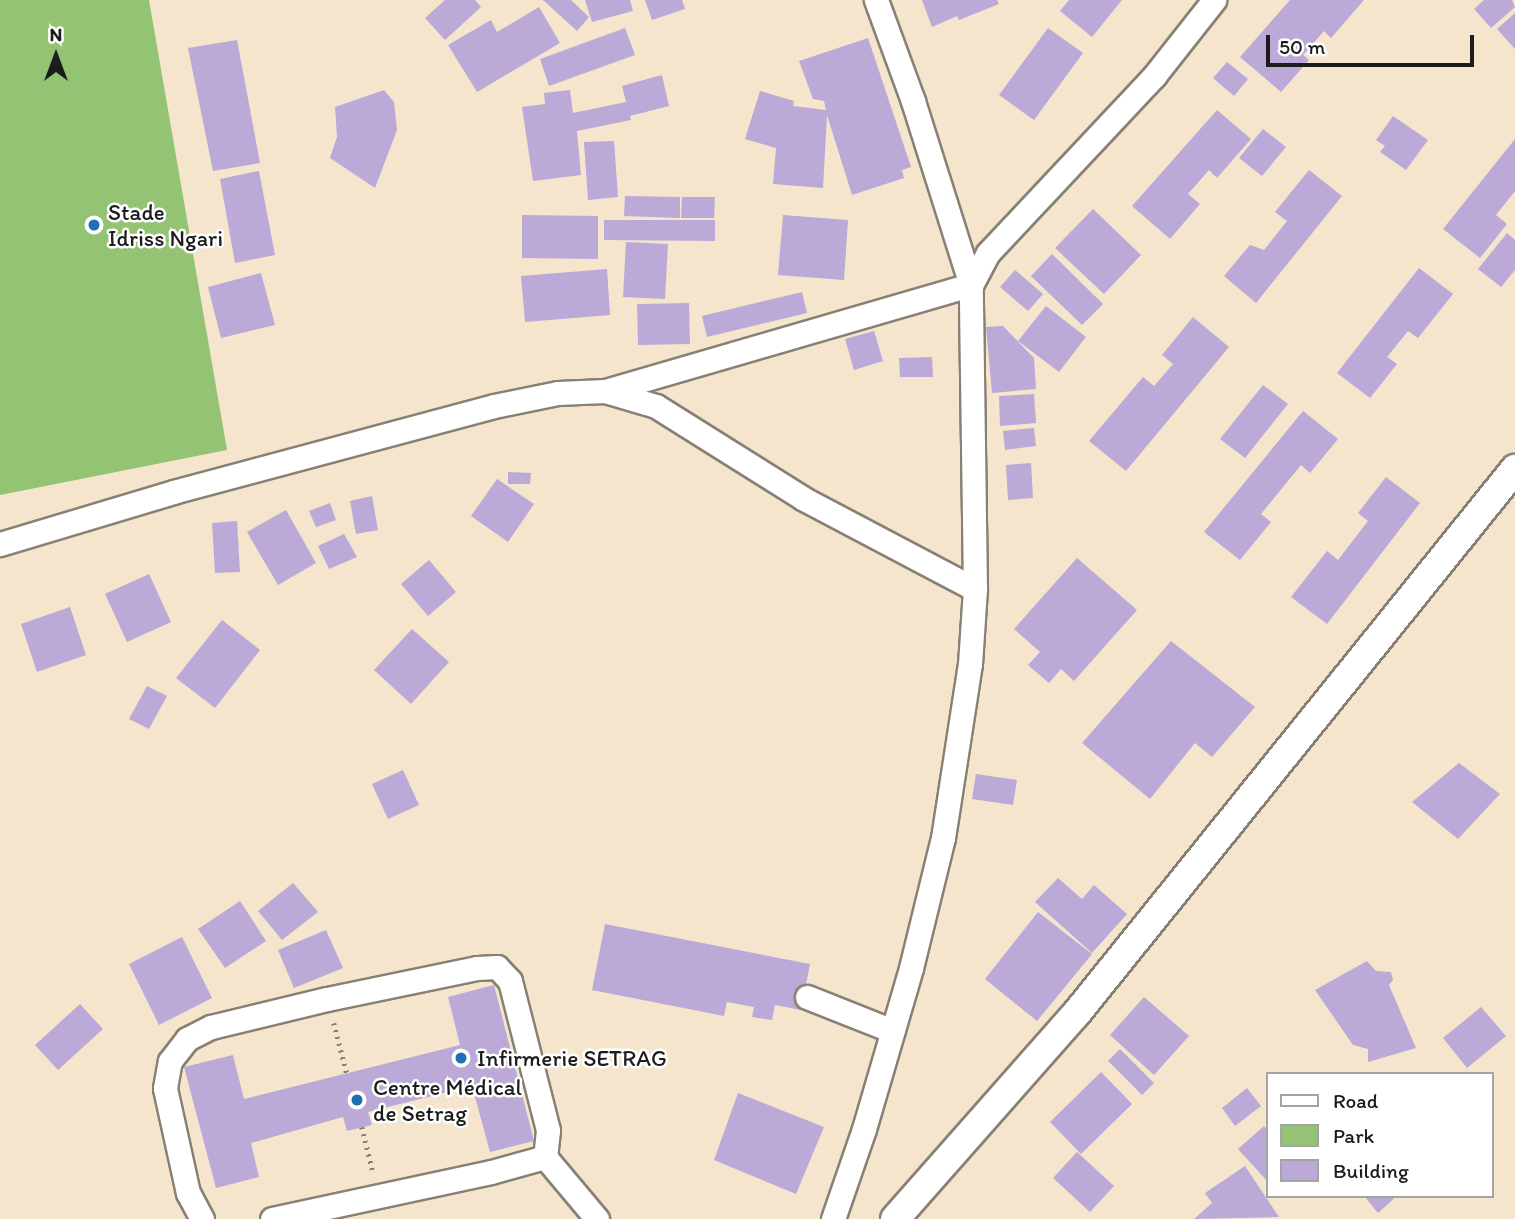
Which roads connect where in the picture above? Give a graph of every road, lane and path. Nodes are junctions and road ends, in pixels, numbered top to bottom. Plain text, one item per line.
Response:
1 (876, 0) edge
2 (1214, 0) edge
3 (971, 285) junction
4 (605, 391) junction
5 (1515, 469) edge
6 (0, 544) edge
7 (975, 589) junction
8 (807, 998) dead end
9 (327, 999) junction
10 (893, 1031) junction
11 (347, 1074) dead end
12 (362, 1127) dead end
13 (545, 1157) junction
14 (379, 1197) junction
15 (202, 1219) edge
16 (272, 1219) edge
17 (597, 1219) edge
18 (833, 1219) edge
19 (894, 1219) edge

1 - 3 street
2 - 3 street
3 - 4 street
3 - 7 street
4 - 6 street
4 - 7 street
5 - 19 street
7 - 10 street
8 - 10 street
9 - 11 path
9 - 13 street
9 - 15 street
10 - 18 street
12 - 14 path
13 - 14 street
13 - 17 street
14 - 16 street

